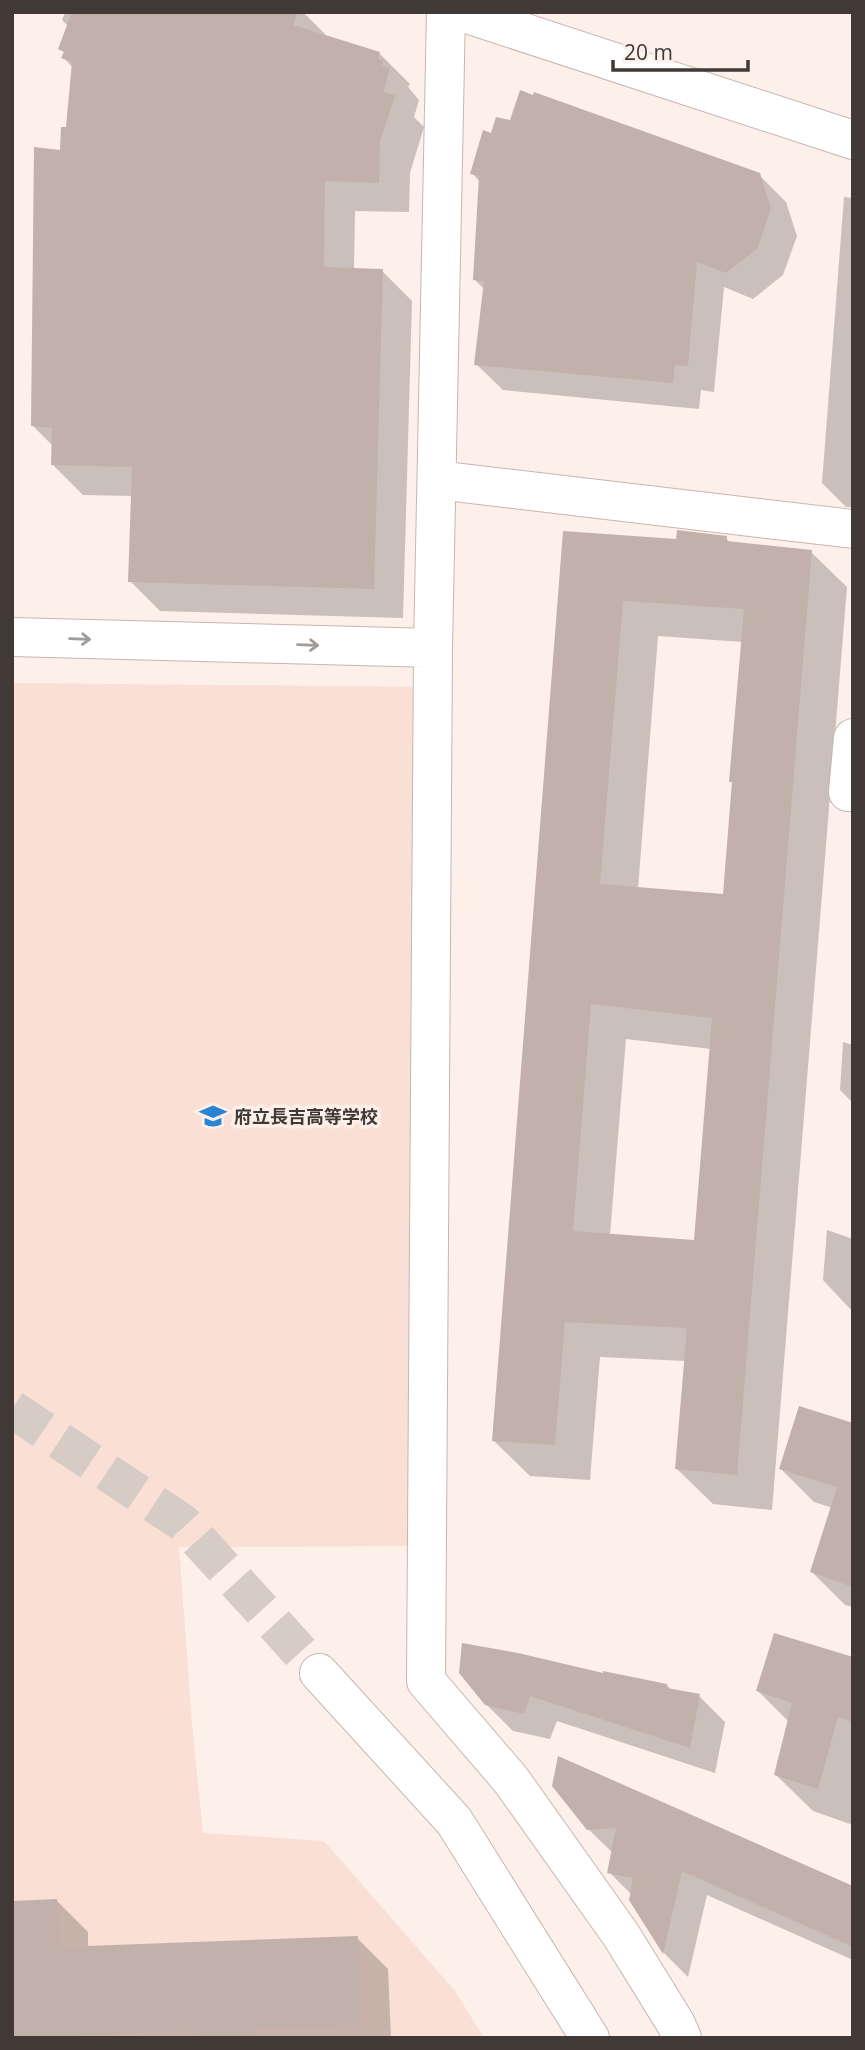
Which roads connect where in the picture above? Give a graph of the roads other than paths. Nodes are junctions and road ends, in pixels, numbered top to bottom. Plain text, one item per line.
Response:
1 (446, 12) edge
2 (461, 12) edge
3 (853, 140) edge
4 (437, 480) junction
5 (853, 529) edge
6 (12, 637) edge
7 (433, 649) junction
8 (853, 738) edge
9 (853, 792) edge
10 (318, 1673) tunnel mouth
11 (590, 2038) edge
12 (682, 2038) edge

1 - 4 street
2 - 3 street
4 - 5 street
4 - 7 street
6 -> 7 street
7 - 12 street
8 - 9 street
10 - 11 street

